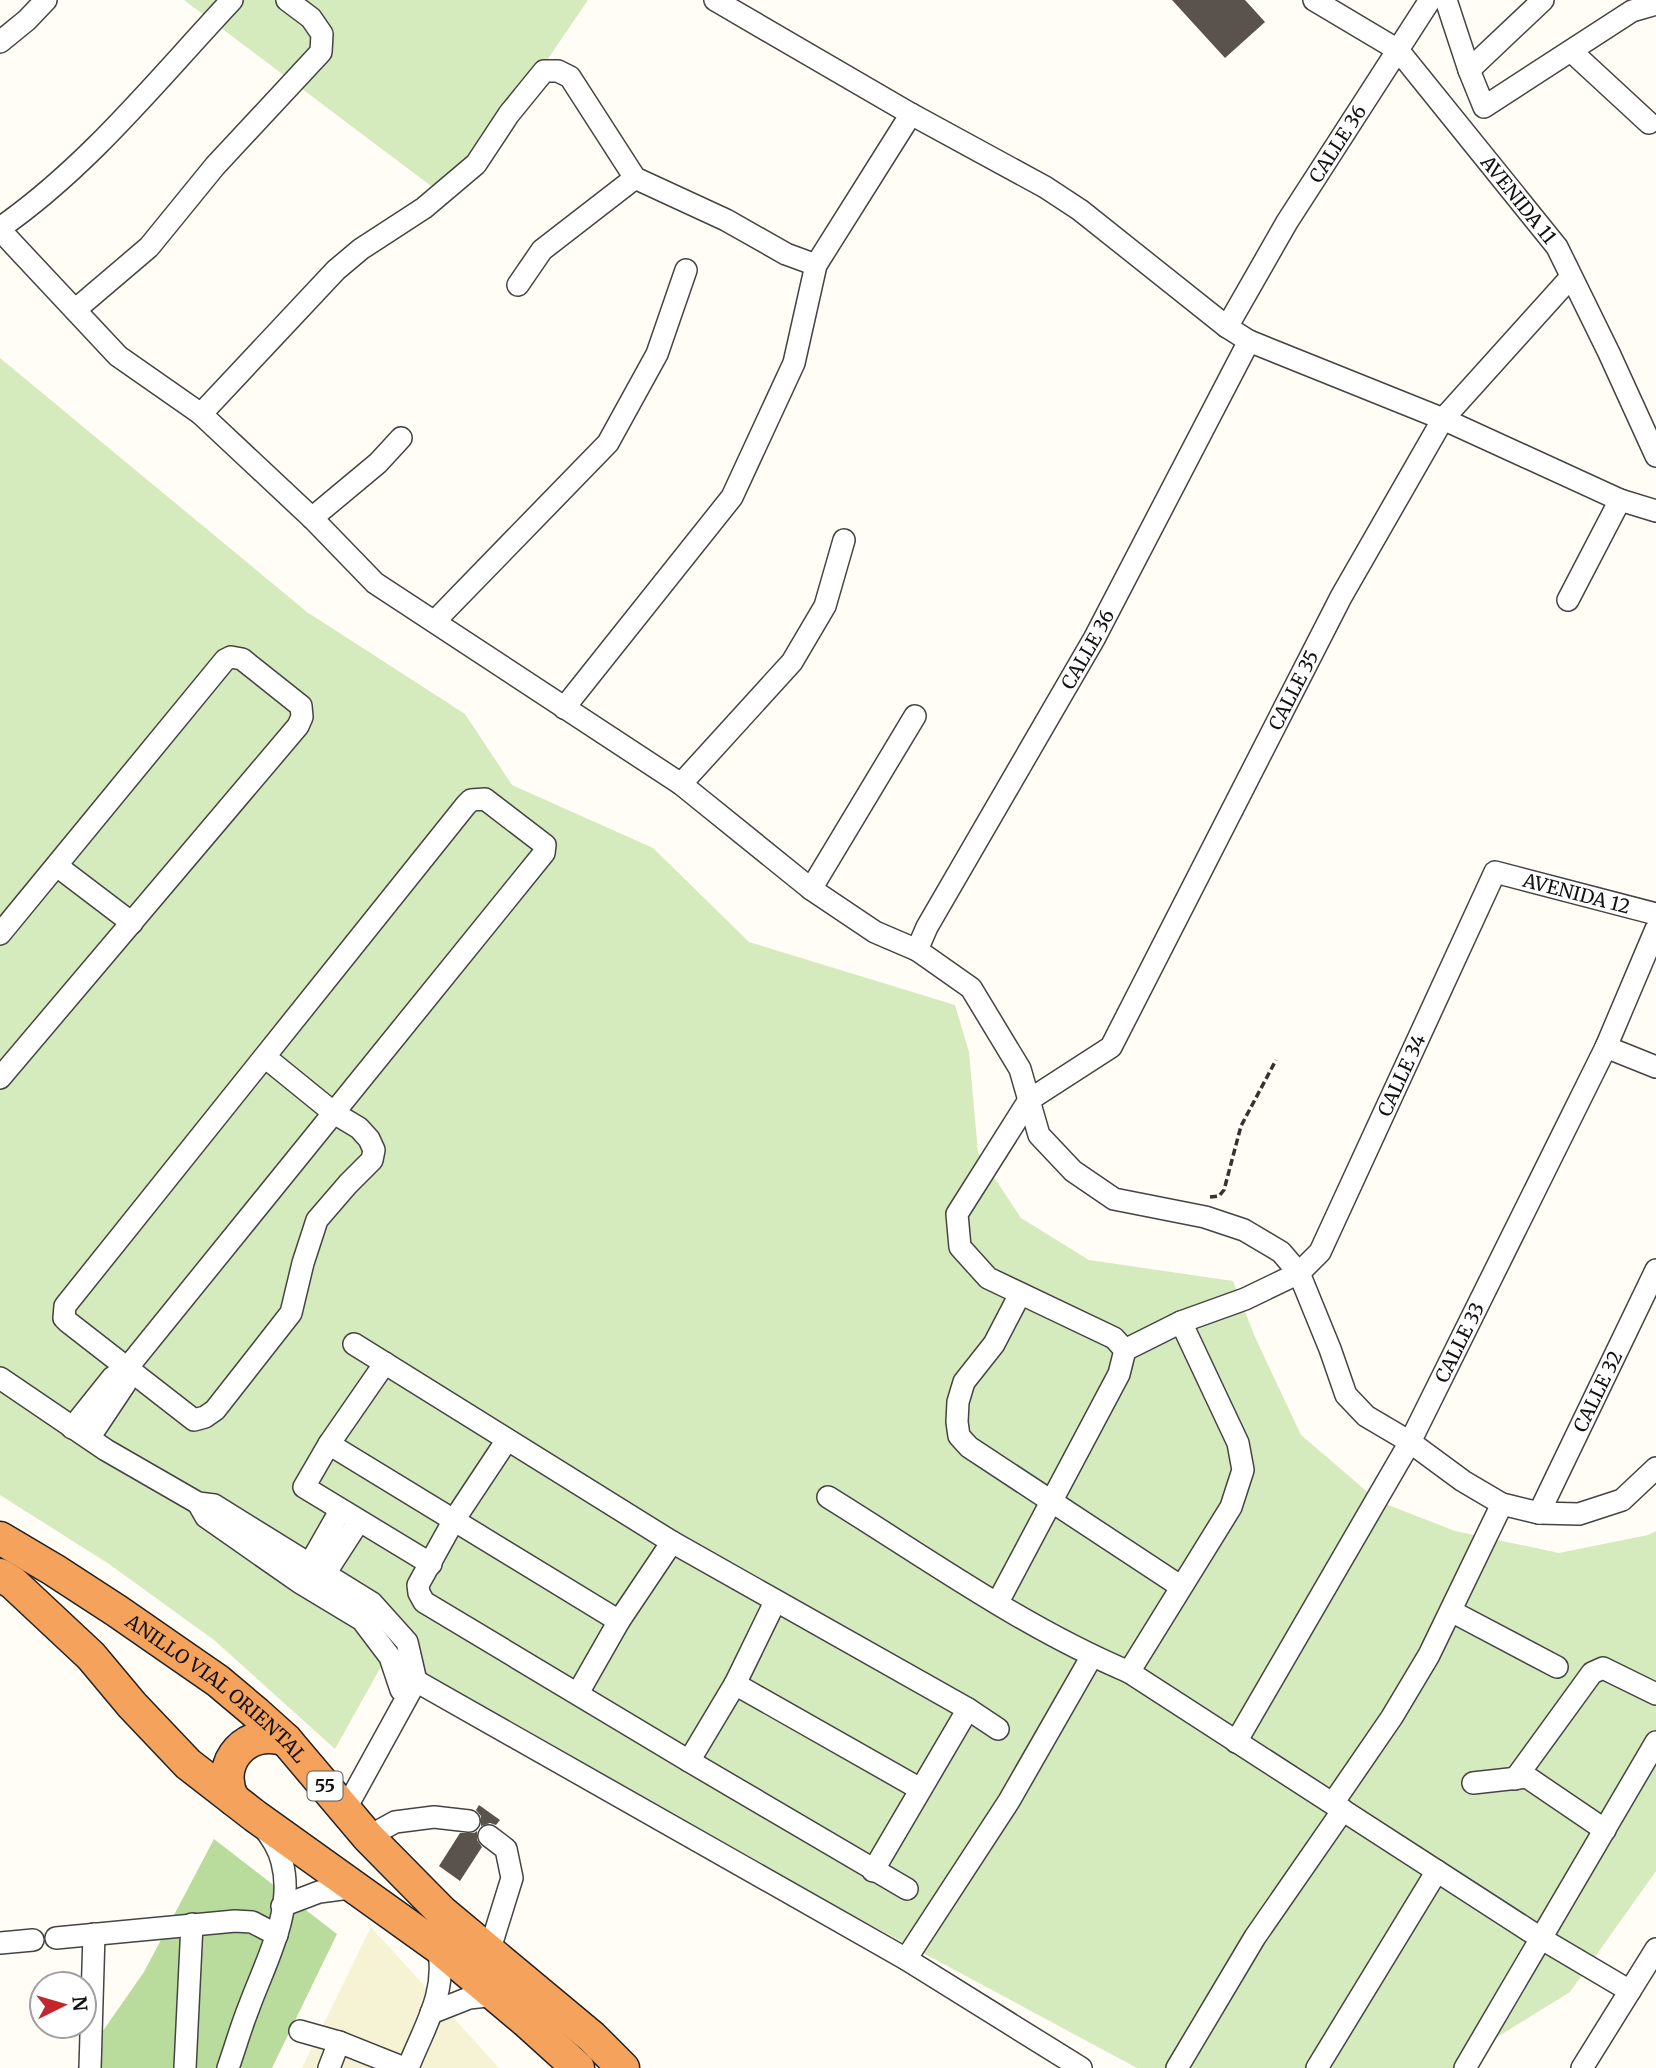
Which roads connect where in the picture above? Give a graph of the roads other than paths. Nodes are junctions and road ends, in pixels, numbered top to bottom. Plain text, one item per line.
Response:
1 (46, 0) edge
2 (232, 0) edge
3 (287, 0) edge
4 (715, 0) edge
5 (1314, 0) edge
6 (1430, 0) edge
7 (1446, 0) edge
8 (1543, 0) edge
9 (1656, 4) edge
10 (0, 42) edge
11 (1398, 50) junction
12 (1571, 51) junction
13 (1469, 70) junction
14 (1484, 107) junction
15 (911, 114) junction
16 (1649, 122) dead end
17 (1461, 127) junction
18 (635, 178) junction
19 (0, 229) edge
20 (816, 265) junction
21 (686, 270) dead end
22 (1571, 277) junction
23 (518, 285) dead end
24 (75, 310) junction
25 (1227, 327) junction
26 (1249, 341) junction
27 (201, 414) junction
28 (1443, 419) junction
29 (401, 438) dead end
30 (1656, 456) edge
31 (1619, 500) junction
32 (1656, 510) edge
33 (312, 518) junction
34 (844, 540) dead end
35 (1568, 600) dead end
36 (435, 621) junction
37 (564, 708) junction
38 (915, 716) dead end
39 (681, 784) junction
40 (57, 866) junction
41 (1496, 872) joint
42 (811, 889) junction
43 (1656, 914) edge
44 (132, 923) junction
45 (1656, 929) edge
46 (0, 934) edge
47 (917, 950) junction
48 (1606, 1047) junction
49 (265, 1057) junction
50 (1656, 1067) edge
51 (0, 1078) edge
52 (1029, 1100) junction
53 (334, 1114) junction
54 (1656, 1270) edge
55 (1299, 1273) junction
56 (1020, 1294) junction
57 (1181, 1322) junction
58 (354, 1344) dead end
59 (1125, 1350) junction
60 (385, 1363) junction
61 (128, 1367) junction
62 (0, 1377) edge
63 (80, 1433) junction
64 (507, 1440) junction
65 (1410, 1442) junction
66 (330, 1444) junction
67 (1656, 1468) edge
68 (828, 1497) dead end
69 (1051, 1501) junction
70 (1502, 1504) junction
71 (1539, 1513) junction
72 (350, 1516) junction
73 (454, 1520) junction
74 (0, 1538) edge
75 (672, 1542) junction
76 (430, 1564) junction
77 (0, 1575) edge
78 (312, 1578) junction
79 (1180, 1586) junction
80 (775, 1602) junction
81 (998, 1602) junction
82 (1451, 1611) junction
83 (619, 1621) junction
84 (1092, 1656) junction
85 (1557, 1667) dead end
86 (1129, 1672) junction
87 (407, 1680) junction
88 (735, 1684) junction
89 (578, 1693) junction
90 (1656, 1694) edge
91 (968, 1709) junction
92 (998, 1729) dead end
93 (286, 1740) junction
94 (1236, 1742) junction
95 (1656, 1742) edge
96 (688, 1761) junction
97 (1515, 1779) junction
98 (1473, 1783) dead end
99 (919, 1789) junction
100 (1338, 1806) junction
101 (244, 1807) junction
102 (345, 1810) junction
103 (469, 1821) dead end
104 (1605, 1830) junction
105 (489, 1836) dead end
106 (368, 1837) junction
107 (873, 1871) junction
108 (1437, 1871) junction
109 (357, 1887) junction
110 (907, 1889) dead end
111 (282, 1906) junction
112 (192, 1924) junction
113 (94, 1934) junction
114 (277, 1935) junction
115 (56, 1938) dead end
116 (1542, 1939) junction
117 (33, 1940) dead end
118 (0, 1943) edge
119 (438, 1947) junction
120 (1656, 1949) edge
121 (489, 1952) junction
122 (0, 1959) edge
123 (906, 1959) junction
124 (1630, 1991) junction
125 (496, 1995) junction
126 (431, 2013) junction
127 (300, 2031) dead end
128 (339, 2042) junction
129 (90, 2068) edge
130 (185, 2068) edge
131 (228, 2068) edge
132 (329, 2068) edge
133 (406, 2068) edge
134 (578, 2068) edge
135 (623, 2068) edge
136 (1081, 2068) edge
137 (1177, 2068) edge
138 (1317, 2068) edge
139 (1465, 2068) edge
140 (1583, 2068) edge

1 - 10 street
2 - 19 street
3 - 24 street
4 - 15 street
5 - 11 street, AVENIDA 11
6 - 11 street, CALLE 36
7 - 13 street
8 - 13 street
9 - 12 street
11 - 17 street, AVENIDA 11
11 - 25 street, CALLE 36
12 - 14 street
12 - 16 street
13 - 14 street
14 - 17 street
15 - 20 street
15 - 25 street
17 - 22 street, AVENIDA 11
18 - 20 street
18 - 23 street
18 - 27 street
19 - 24 street
20 - 37 street
21 - 36 street
22 - 28 street, CALLE 35
22 - 30 street, AVENIDA 11
24 - 27 street
25 - 26 street
26 - 28 street
26 - 47 street, CALLE 36
27 - 33 street
28 - 31 street
28 - 52 street, CALLE 35
29 - 33 street
31 - 32 street
31 - 35 street
33 - 36 street
34 - 39 street
36 - 37 street
37 - 39 street
38 - 42 street
39 - 42 street
40 - 44 street
40 - 44 street
40 - 46 street
41 - 43 street, AVENIDA 12
41 - 55 street, CALLE 34
42 - 47 street
44 - 51 street
45 - 48 street, CALLE 33
47 - 52 street
48 - 50 street
48 - 65 street, CALLE 33
49 - 53 street
49 - 53 street
49 - 61 street
52 - 55 street
52 - 56 street
53 - 61 street
53 - 61 street
54 - 71 street, CALLE 32
55 - 57 street
55 - 65 street
56 - 59 street
56 - 69 street
57 - 59 street
57 - 79 street
58 - 60 street
59 - 69 street
60 - 64 street
60 - 66 street
61 - 63 street
62 - 63 street
63 - 78 street
64 - 73 street
64 - 75 street
65 - 70 street
65 - 94 street, CALLE 33
66 - 72 street
66 - 73 street
67 - 71 street
68 - 81 street
69 - 79 street
69 - 81 street
70 - 71 street
70 - 82 street
72 - 76 street
72 - 78 street
73 - 76 street
73 - 83 street
74 - 93 highway, ANILLO VIAL ORIENTAL / 55
75 - 80 street
75 - 83 street
76 - 89 street
77 - 101 highway
78 - 87 street
79 - 86 street
80 - 88 street
80 - 91 street
81 - 84 street
82 - 85 street
82 - 100 street
83 - 89 street
84 - 86 street
84 - 123 street
86 - 94 street
87 - 102 street
87 - 123 street
88 - 96 street
88 - 99 street
89 - 96 street
90 - 97 street
91 - 92 street
91 - 99 street
93 - 101 highway
93 - 102 highway, ANILLO VIAL ORIENTAL / 55
94 - 100 street
95 - 104 street
96 - 107 street
97 - 98 street
97 - 104 street
99 - 107 street
100 - 108 street
100 - 137 street
101 - 109 highway
101 - 111 street
102 - 106 highway, ANILLO VIAL ORIENTAL / 55
103 - 106 street
104 - 116 street
105 - 121 street
106 - 121 highway, ANILLO VIAL ORIENTAL / 55
107 - 110 street
108 - 116 street
108 - 138 street
109 - 111 street
109 - 119 highway
111 - 114 street
112 - 113 street
112 - 114 street
112 - 130 street
113 - 115 street
113 - 129 street
114 - 131 street
116 - 124 street
116 - 139 street
117 - 118 street
118 - 122 street
119 - 125 highway
119 - 126 street
120 - 124 street
121 - 135 highway, ANILLO VIAL ORIENTAL / 55
123 - 136 street
124 - 140 street
125 - 126 street
125 - 134 highway
126 - 133 street
127 - 128 street
128 - 132 street
128 - 133 street

